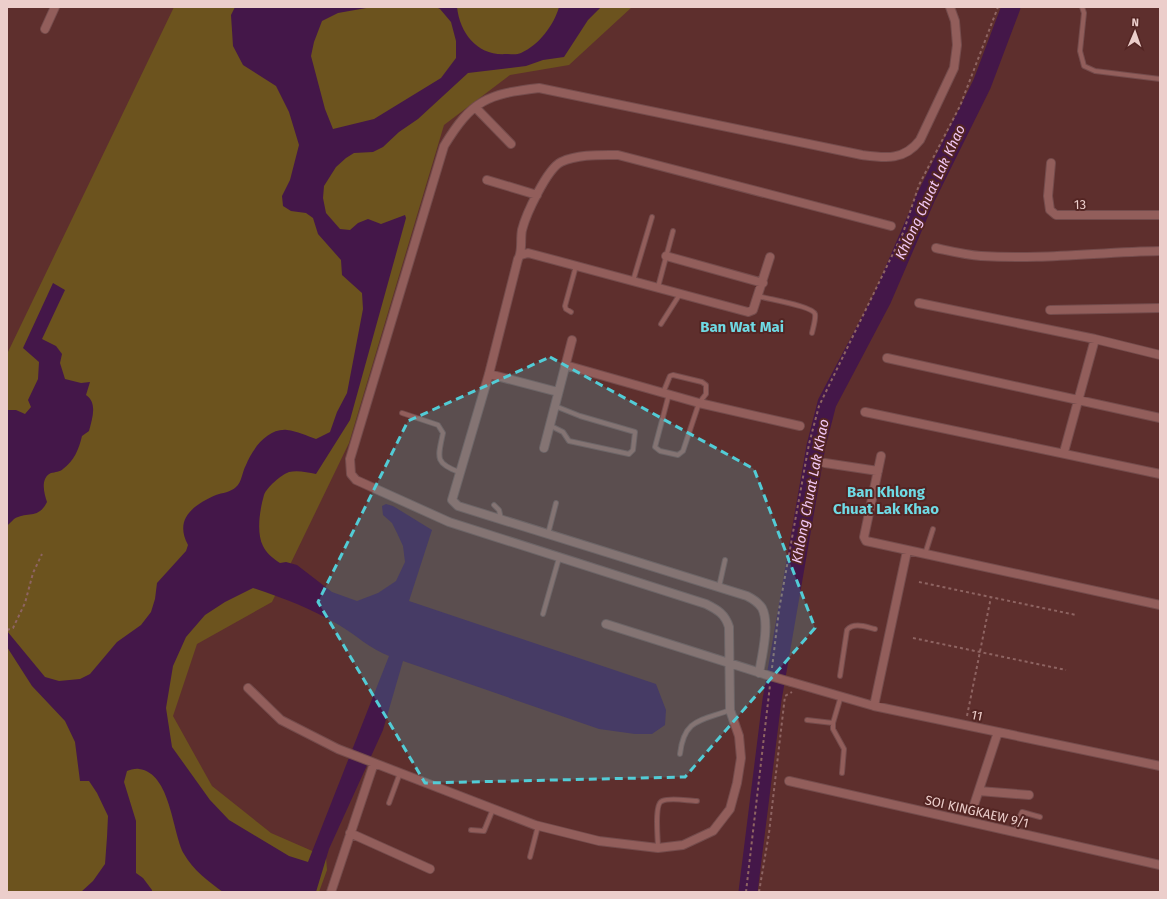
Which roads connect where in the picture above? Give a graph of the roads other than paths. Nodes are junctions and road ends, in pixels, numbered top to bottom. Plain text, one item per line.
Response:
1 (55, 7) edge
2 (950, 7) edge
3 (1082, 7) edge
4 (45, 29) dead end
5 (1160, 79) edge
6 (475, 106) junction
7 (511, 144) dead end
8 (1051, 163) dead end
9 (486, 180) dead end
10 (537, 196) junction
11 (1160, 215) edge
12 (652, 217) dead end
13 (891, 226) dead end
14 (673, 230) dead end
15 (936, 248) dead end
16 (1160, 251) edge
17 (521, 255) junction
18 (666, 256) junction
19 (770, 257) dead end
20 (576, 266) junction
21 (633, 281) junction
22 (763, 283) junction
23 (658, 287) junction
24 (680, 293) junction
25 (758, 296) junction
26 (919, 303) dead end
27 (1160, 308) edge
28 (1050, 310) dead end
29 (571, 312) dead end
30 (661, 324) dead end
31 (812, 333) dead end
32 (1095, 339) junction
33 (572, 340) dead end
34 (1160, 355) edge
35 (887, 358) dead end
36 (565, 365) junction
37 (489, 374) junction
38 (558, 392) junction
39 (666, 394) junction
40 (1079, 399) junction
41 (699, 403) junction
42 (554, 406) junction
43 (865, 412) dead end
44 (402, 413) dead end
45 (1160, 418) edge
46 (549, 425) junction
47 (800, 426) dead end
48 (544, 448) dead end
49 (1064, 452) junction
50 (881, 456) dead end
51 (825, 463) dead end
52 (878, 471) junction
53 (459, 472) junction
54 (1160, 474) edge
55 (851, 488) dead end
56 (873, 497) junction
57 (556, 503) dead end
58 (494, 505) dead end
59 (501, 519) junction
60 (933, 529) dead end
61 (548, 534) junction
62 (907, 551) junction
63 (925, 554) junction
64 (559, 558) junction
65 (725, 560) dead end
66 (719, 587) junction
67 (1160, 605) edge
68 (543, 614) dead end
69 (606, 624) dead end
70 (875, 629) dead end
71 (729, 664) junction
72 (759, 673) junction
73 (840, 676) dead end
74 (248, 688) dead end
75 (841, 696) junction
76 (874, 706) junction
77 (730, 710) junction
78 (807, 720) dead end
79 (833, 723) junction
80 (998, 732) junction
81 (680, 754) dead end
82 (372, 763) junction
83 (1160, 766) edge
84 (400, 773) junction
85 (842, 773) dead end
86 (789, 781) dead end
87 (979, 791) junction
88 (1029, 795) dead end
89 (697, 801) dead end
90 (388, 802) dead end
91 (974, 805) dead end
92 (493, 810) junction
93 (1040, 817) dead end
94 (538, 826) junction
95 (471, 830) dead end
96 (1016, 832) junction
97 (350, 833) junction
98 (658, 848) junction
99 (530, 857) dead end
100 (1160, 865) edge
101 (430, 869) dead end
102 (330, 892) edge

1 - 4 street
2 - 6 street
3 - 5 lane
6 - 7 street
6 - 64 street
8 - 11 street, 13
9 - 10 street
10 - 13 street
10 - 17 street
12 - 21 lane
14 - 18 lane
15 - 16 street
17 - 20 street
17 - 37 street
18 - 22 street
18 - 23 lane
19 - 22 street
20 - 21 street
20 - 29 lane
21 - 23 street
22 - 25 street
23 - 24 street
24 - 25 street
24 - 30 lane
25 - 31 lane
26 - 32 street
27 - 28 street
32 - 34 street
32 - 40 street
33 - 36 street
35 - 40 street
36 - 38 street
36 - 39 street
37 - 38 street
37 - 53 street
38 - 42 street
39 - 41 street
39 - 41 lane
39 - 41 lane
40 - 45 street
40 - 49 street
41 - 47 street
42 - 46 street
42 - 46 lane
43 - 49 street
44 - 53 lane
46 - 48 street
49 - 54 street
50 - 52 street
51 - 52 street
52 - 56 street
53 - 59 street
55 - 56 lane
56 - 62 street
57 - 61 lane
58 - 59 lane
59 - 61 street
60 - 63 lane
61 - 66 street
62 - 63 street
62 - 76 street
63 - 67 street
64 - 68 lane
64 - 71 street
65 - 66 lane
66 - 72 street
69 - 71 street, 11
70 - 73 lane
71 - 72 street, 11
71 - 77 street
72 - 75 street, 11, bridge
74 - 82 street
75 - 76 street, 11
75 - 79 lane
76 - 80 street, 11
77 - 81 lane
77 - 98 street
78 - 79 lane
79 - 85 lane
80 - 83 street, 11
80 - 87 street
82 - 84 street
82 - 97 street
84 - 90 lane
84 - 92 street
86 - 96 street, SOI KINGKAEW 9/1
87 - 88 street
87 - 91 street
89 - 98 lane
92 - 94 street
92 - 95 lane
93 - 96 lane
94 - 98 street
94 - 99 lane
96 - 100 street, SOI KINGKAEW 9/1
97 - 101 street
97 - 102 street

